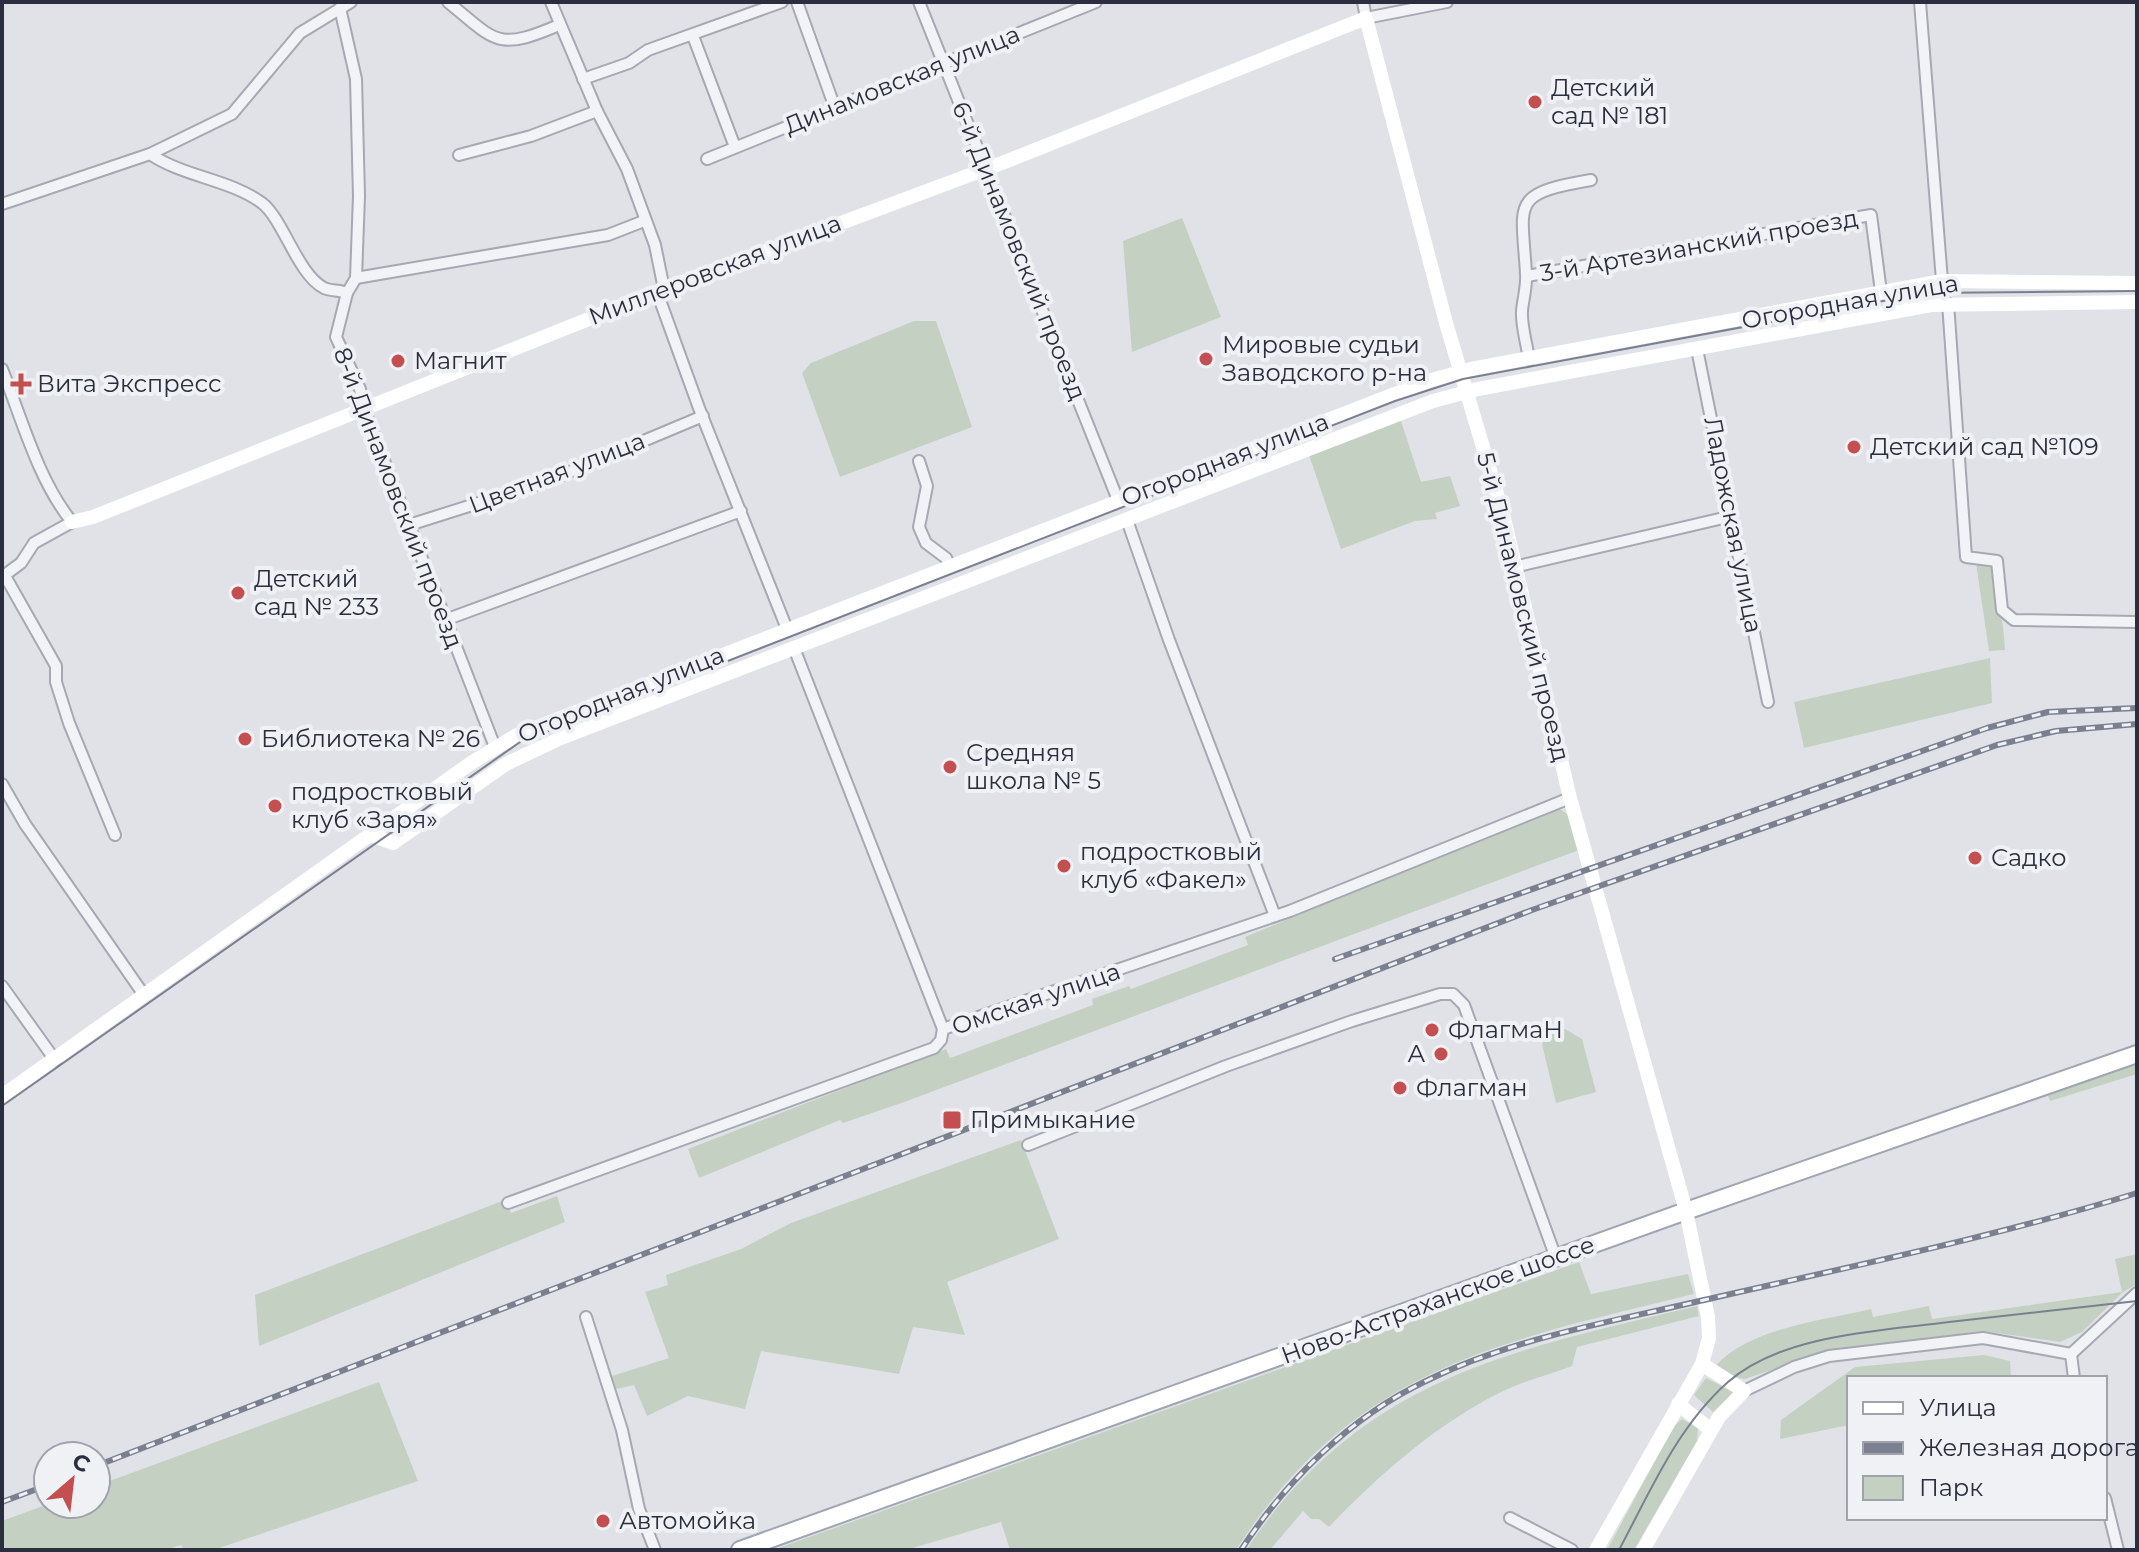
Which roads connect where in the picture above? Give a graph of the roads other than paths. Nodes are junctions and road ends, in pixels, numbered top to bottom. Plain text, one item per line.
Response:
1 (351, 2) edge
2 (448, 2) edge
3 (551, 2) edge
4 (782, 2) edge
5 (797, 2) edge
6 (919, 2) edge
7 (1096, 2) edge
8 (1363, 2) edge
9 (1447, 2) edge
10 (1920, 2) edge
11 (340, 8) junction
12 (1366, 18) junction
13 (559, 25) junction
14 (693, 36) junction
15 (944, 62) junction
16 (583, 79) junction
17 (835, 108) junction
18 (597, 111) junction
19 (735, 147) junction
20 (150, 154) junction
21 (459, 155) dead end
22 (707, 159) dead end
23 (983, 168) junction
24 (1591, 180) dead end
25 (2, 204) edge
26 (644, 221) junction
27 (1527, 276) junction
28 (356, 278) junction
29 (1942, 281) junction
30 (2137, 283) edge
31 (661, 290) junction
32 (1881, 292) junction
33 (347, 293) junction
34 (2137, 302) edge
35 (1948, 303) junction
36 (1697, 349) junction
37 (1529, 360) junction
38 (2, 369) edge
39 (1461, 372) junction
40 (1467, 392) junction
41 (364, 409) junction
42 (703, 416) junction
43 (919, 461) dead end
44 (1118, 500) junction
45 (741, 511) junction
46 (1732, 516) junction
47 (1127, 520) junction
48 (72, 522) junction
49 (409, 525) junction
50 (949, 565) junction
51 (1514, 567) junction
52 (3, 576) edge
53 (445, 620) junction
54 (2137, 622) edge
55 (787, 629) junction
56 (794, 648) junction
57 (1768, 702) dead end
58 (495, 747) junction
59 (2, 784) edge
60 (1570, 798) junction
61 (115, 835) dead end
62 (371, 835) junction
63 (1275, 916) junction
64 (2, 986) edge
65 (144, 995) junction
66 (943, 1029) junction
67 (2137, 1054) edge
68 (55, 1060) junction
69 (2, 1096) edge
70 (1028, 1145) dead end
71 (508, 1203) dead end
72 (1686, 1211) junction
73 (1556, 1258) junction
74 (2137, 1293) edge
75 (586, 1317) dead end
76 (2071, 1354) junction
77 (1702, 1364) junction
78 (2074, 1376) edge
79 (1744, 1391) junction
80 (1678, 1404) junction
81 (1711, 1430) junction
82 (2107, 1506) edge
83 (1510, 1518) dead end
84 (655, 1550) edge
85 (740, 1550) edge
86 (1572, 1550) edge
87 (1596, 1550) edge
88 (1643, 1550) edge
89 (2118, 1550) edge

1 - 11 street
2 - 13 street
3 - 13 street
4 - 14 street
5 - 17 street
6 - 15 street, 6-й Динамовский проезд
7 - 15 street, Динамовская улица
8 - 12 street, 5-й Динамовский проезд
9 - 12 street, Миллеровская улица
10 - 29 street
11 - 20 street
11 - 28 street
12 - 23 street, Миллеровская улица
12 - 39 street, 5-й Динамовский проезд
13 - 16 street
14 - 16 street
14 - 19 street
15 - 17 street, Динамовская улица
15 - 23 street, 6-й Динамовский проезд
16 - 18 street
17 - 19 street, Динамовская улица
18 - 21 street
18 - 26 street
19 - 22 street, Динамовская улица
20 - 25 street
20 - 33 street
23 - 31 street, Миллеровская улица
23 - 44 street, 6-й Динамовский проезд
24 - 27 street
26 - 28 street
26 - 31 street
27 - 32 street, 3-й Артезианский проезд
27 - 37 street
28 - 33 street, 8-й Динамовский проезд
29 - 30 street, Огородная улица
29 - 32 street, Огородная улица
31 - 41 street, Миллеровская улица
31 - 42 street
32 - 37 street, Огородная улица
33 - 41 street, 8-й Динамовский проезд
34 - 35 street, Огородная улица
35 - 36 street, Огородная улица
35 - 54 street
36 - 40 street, Огородная улица
36 - 46 street, Ладожская улица
37 - 39 street, Огородная улица
38 - 48 street
39 - 40 street, 5-й Динамовский проезд
39 - 44 street, Огородная улица
40 - 47 street, Огородная улица
40 - 51 street, 5-й Динамовский проезд
41 - 48 street, Миллеровская улица
41 - 49 street, 8-й Динамовский проезд
42 - 45 street
42 - 49 street, Цветная улица
43 - 50 street
44 - 50 street, Огородная улица
45 - 53 street
45 - 55 street
46 - 51 street
46 - 57 street, Ладожская улица
47 - 56 street, Огородная улица
47 - 63 street
48 - 52 street, Миллеровская улица
49 - 53 street, 8-й Динамовский проезд
50 - 55 street, Огородная улица
51 - 60 street, 5-й Динамовский проезд
52 - 61 street
53 - 58 street, 8-й Динамовский проезд
55 - 58 street, Огородная улица
56 - 62 street, Огородная улица
56 - 66 street
58 - 62 street, Огородная улица
59 - 65 street
60 - 63 street, Омская улица
60 - 72 street, 5-й Динамовский проезд
62 - 65 street, Огородная улица
63 - 66 street, Омская улица
64 - 68 street
65 - 68 street, Огородная улица
66 - 71 street, Омская улица
67 - 72 main road, Ново-Астраханское шоссе
68 - 69 street, Огородная улица
70 - 73 street
72 - 73 main road, Ново-Астраханское шоссе
72 - 77 street, 5-й Динамовский проезд
73 - 85 main road, Ново-Астраханское шоссе
74 - 76 street
75 - 84 street
76 - 78 street
76 - 79 street
77 - 79 street
77 - 80 street
79 - 81 street
80 - 81 street
80 - 87 street
81 - 88 street
82 - 89 street
83 - 86 street

